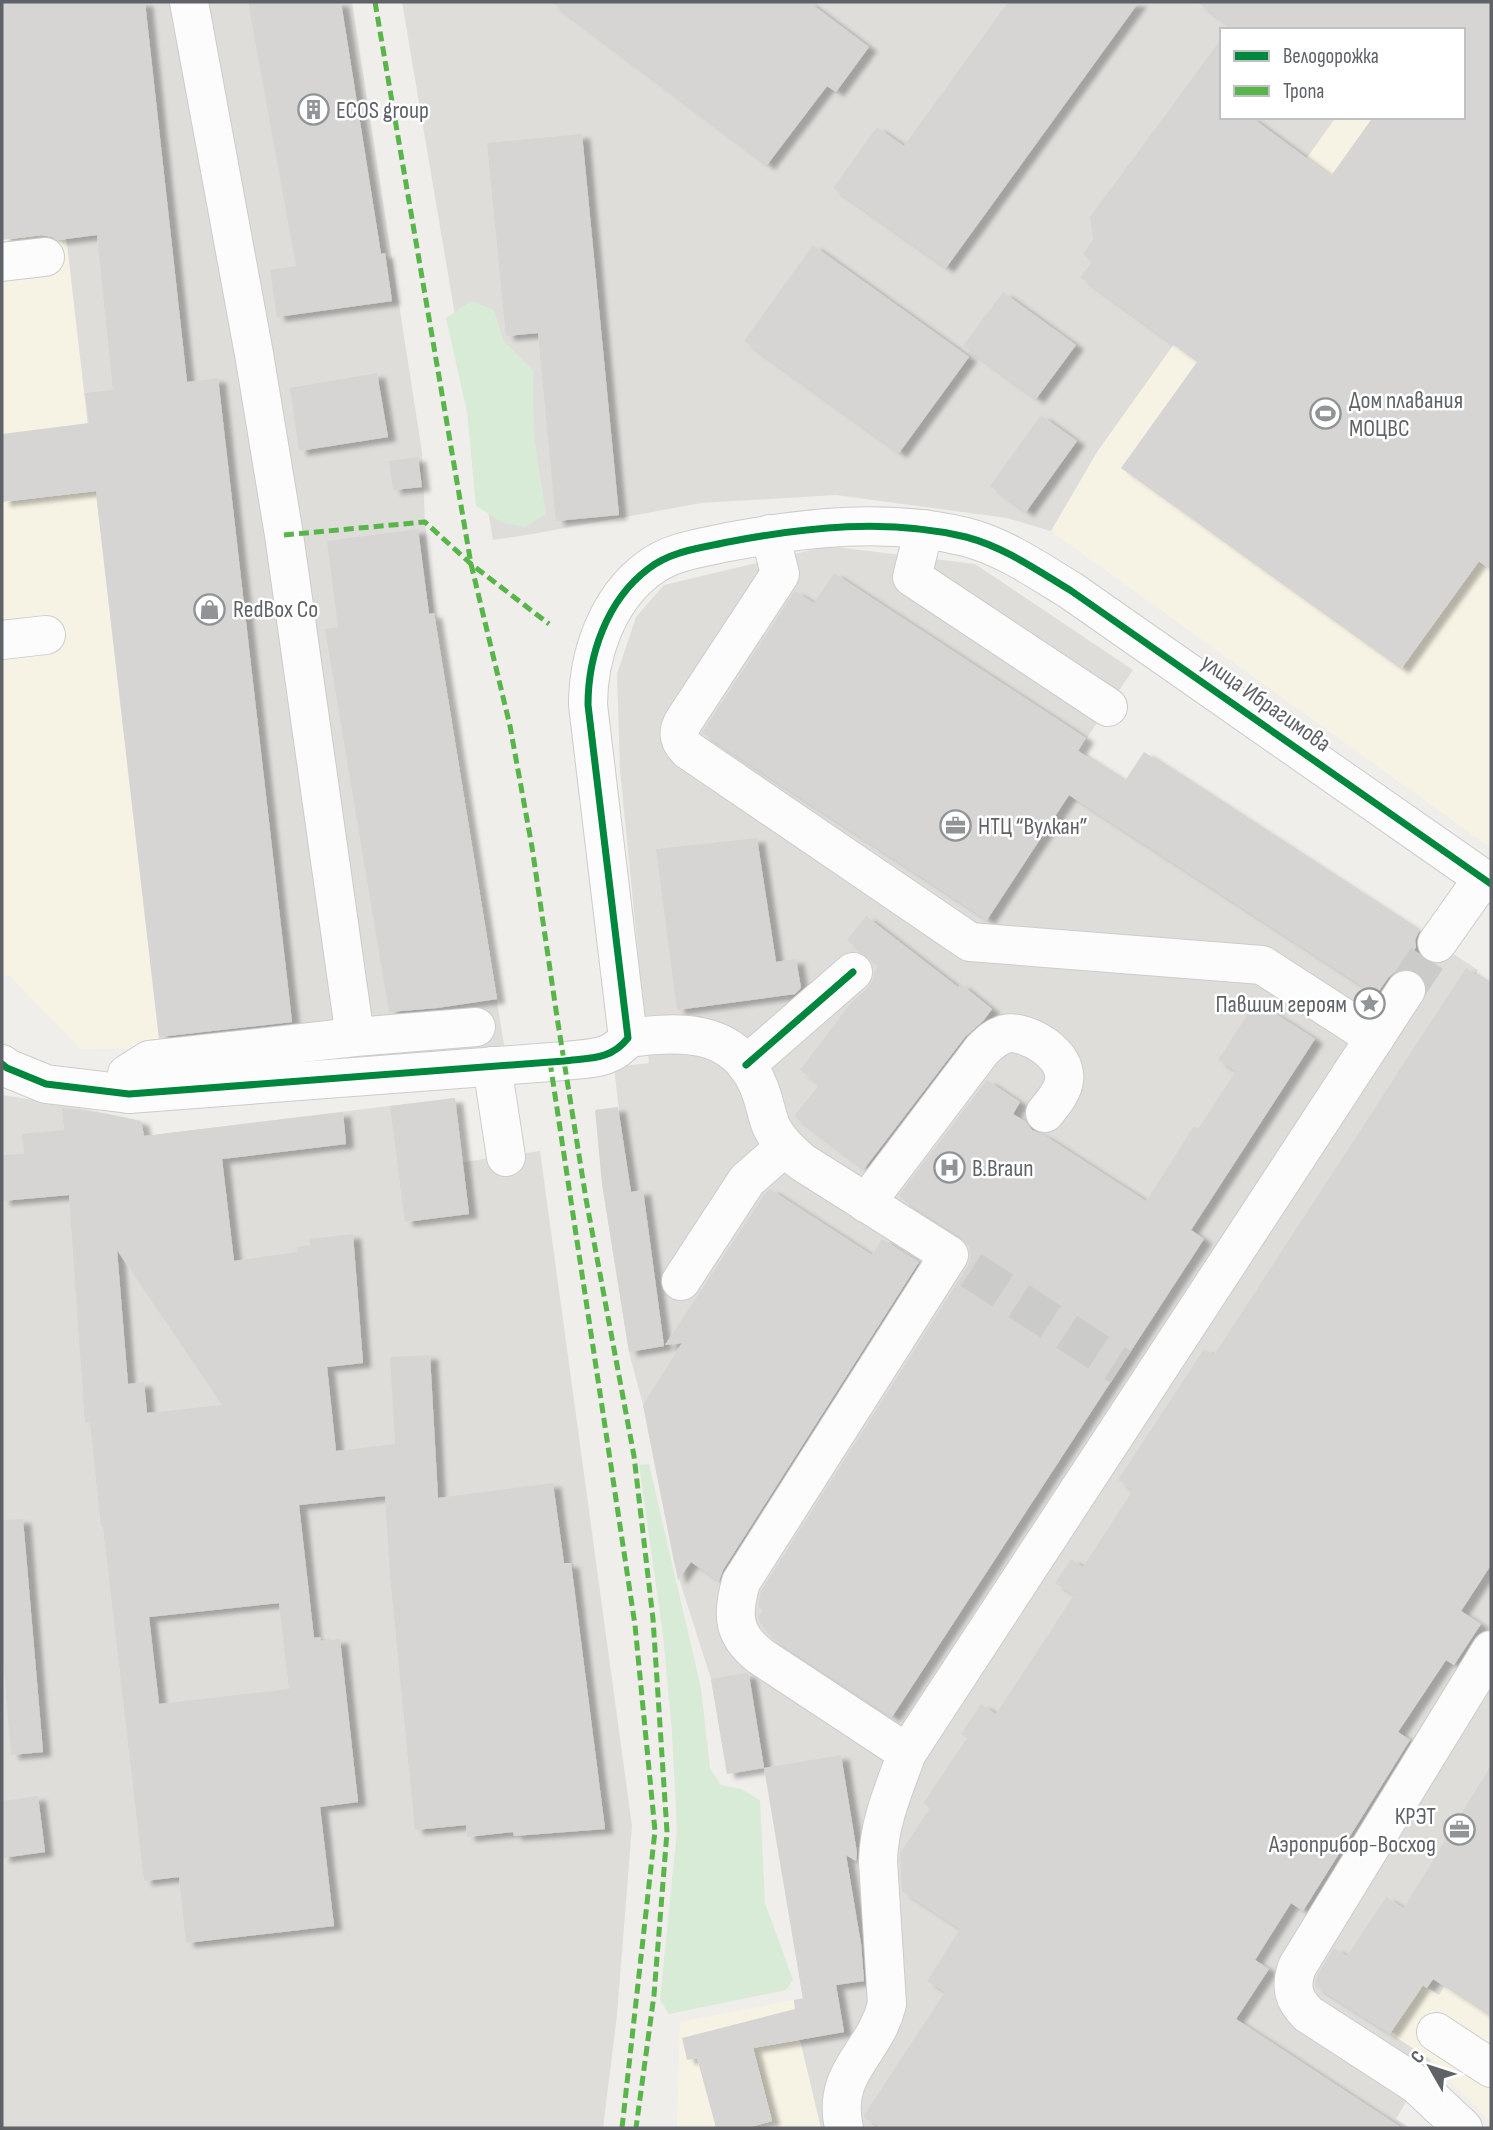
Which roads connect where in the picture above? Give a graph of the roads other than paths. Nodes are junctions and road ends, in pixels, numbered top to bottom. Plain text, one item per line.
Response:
1 (189, 2) edge
2 (44, 257) dead end
3 (2, 261) edge
4 (924, 529) junction
5 (770, 534) junction
6 (46, 635) dead end
7 (2, 640) edge
8 (1108, 707) dead end
9 (1487, 881) edge
10 (1437, 943) tunnel mouth
11 (853, 972) dead end
12 (1406, 990) tunnel mouth
13 (476, 1027) dead end
14 (355, 1037) junction
15 (628, 1038) junction
16 (1375, 1038) junction
17 (746, 1065) junction
18 (492, 1066) junction
19 (6, 1076) edge
20 (129, 1094) junction
21 (1045, 1114) dead end
22 (785, 1147) junction
23 (506, 1157) dead end
24 (866, 1203) junction
25 (681, 1281) dead end
26 (1491, 1650) edge
27 (907, 1753) junction
28 (1436, 2032) dead end
29 (1491, 2068) edge
30 (844, 2128) edge
31 (1463, 2128) edge

1 - 14 street
2 - 3 street
4 - 5 street, улица Ибрагимова
4 - 8 street
4 - 9 street, улица Ибрагимова
5 - 15 street, улица Ибрагимова
5 - 16 street
6 - 7 street
9 - 10 street
11 - 17 street
12 - 16 street
13 - 14 street
14 - 20 street
15 - 17 street
15 - 18 street
16 - 27 street
17 - 22 street
18 - 20 street
18 - 23 street
19 - 20 street
21 - 24 street
22 - 24 street
22 - 25 street
24 - 27 street
26 - 31 street
27 - 30 street
28 - 29 street

